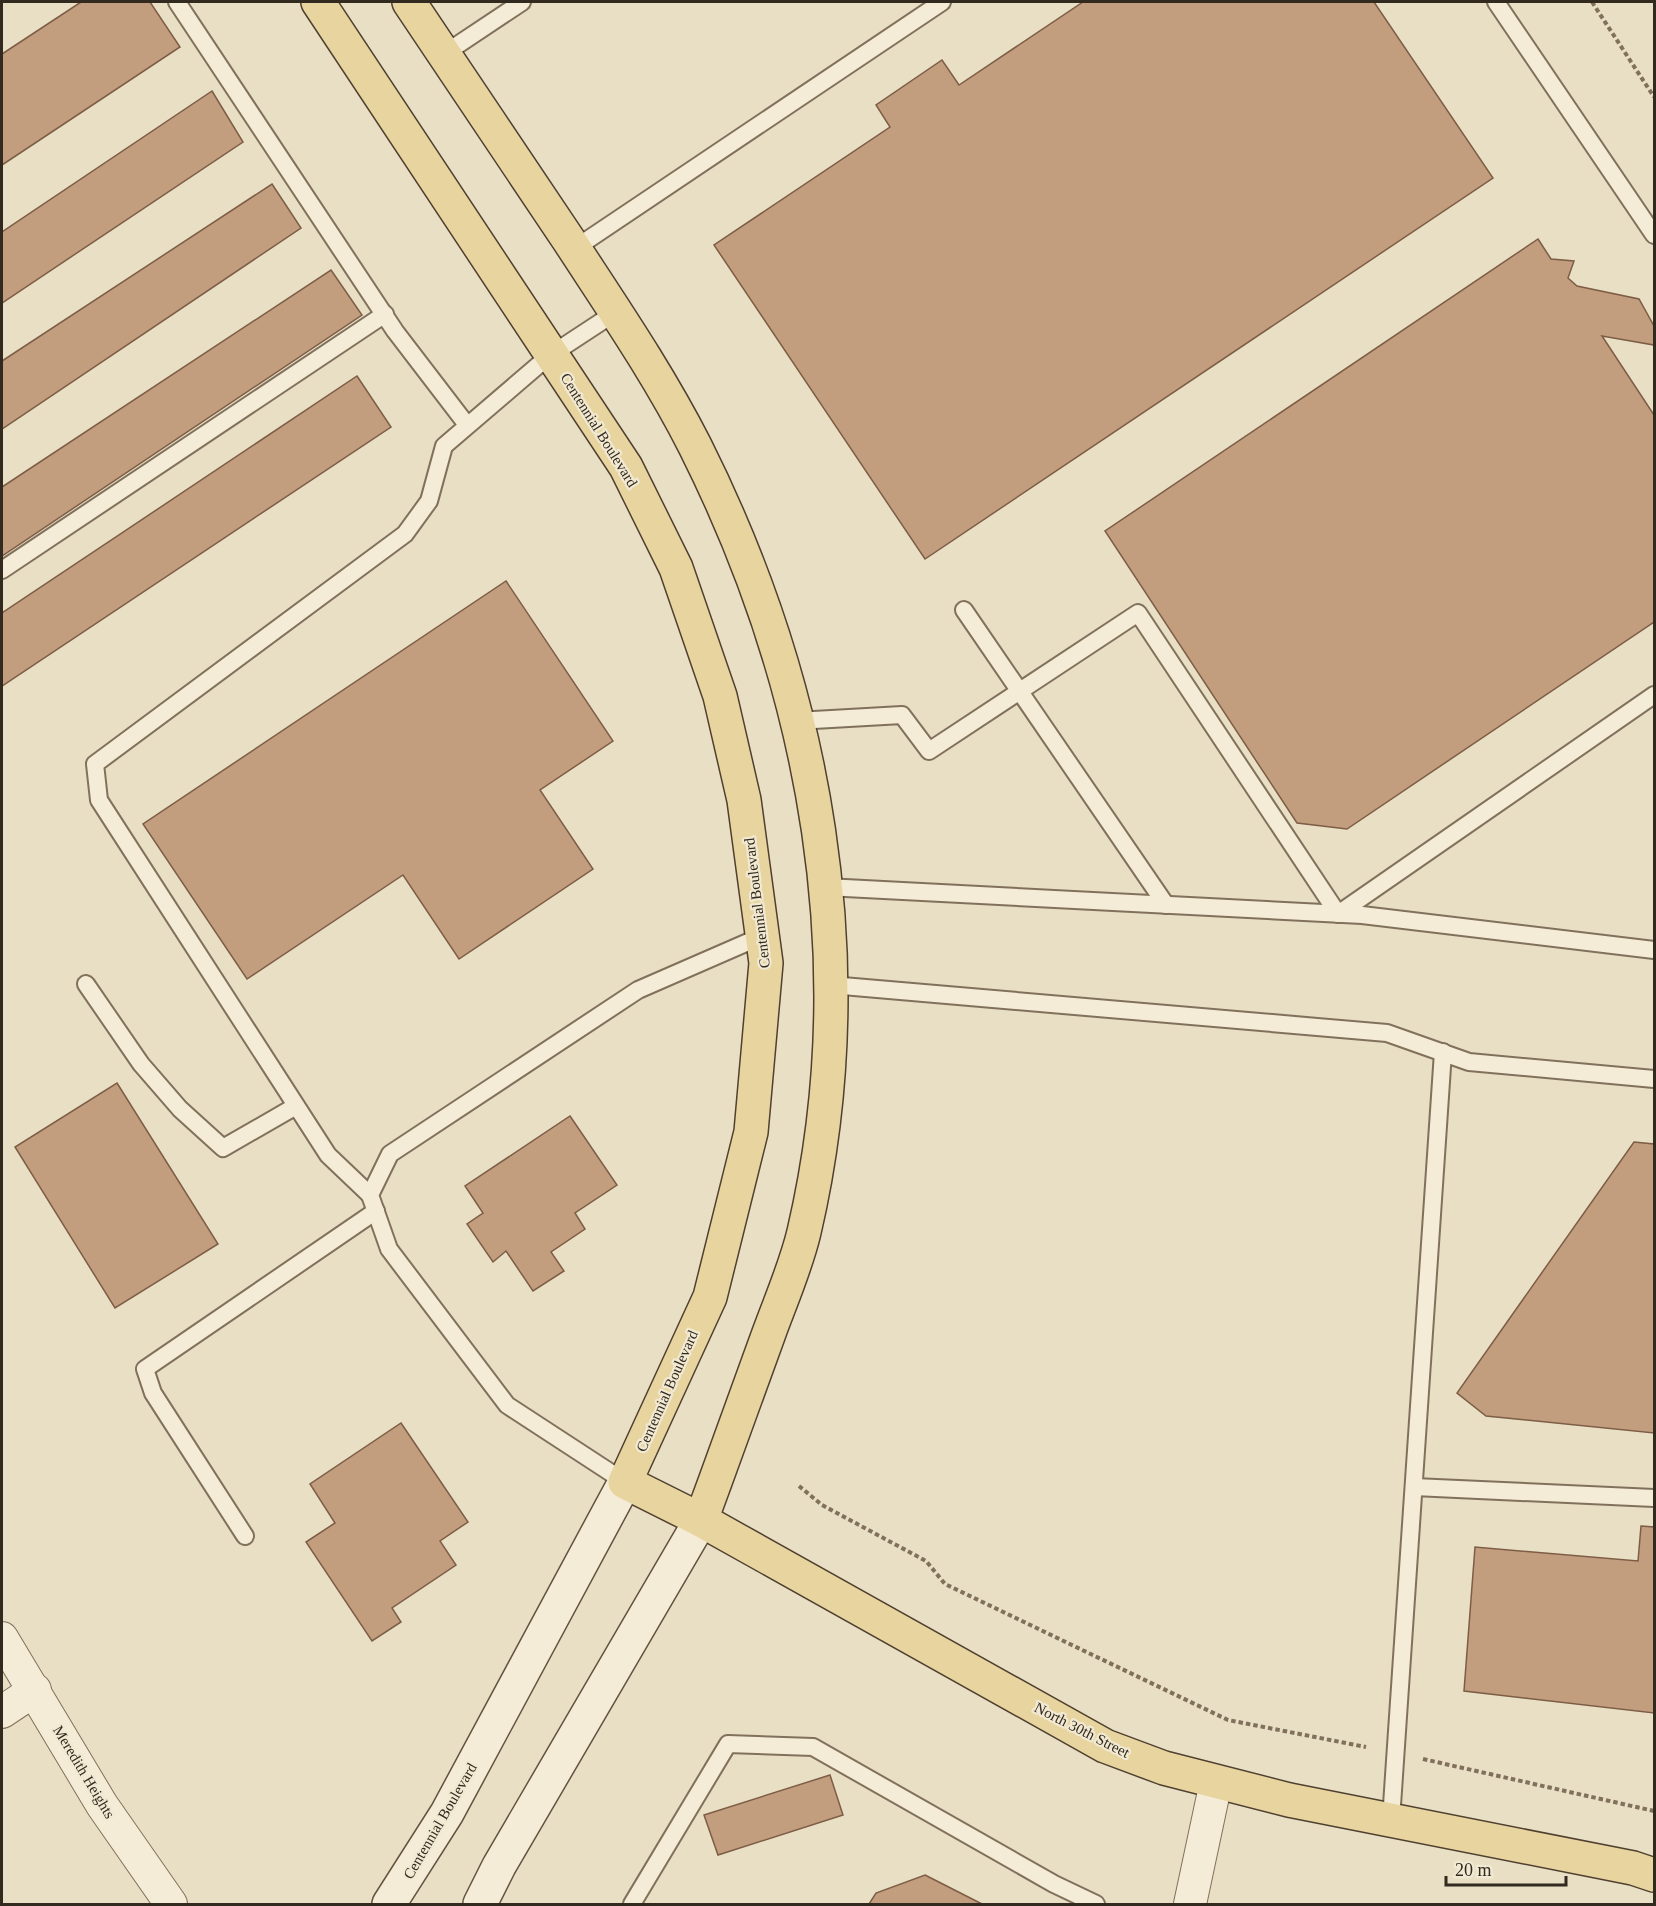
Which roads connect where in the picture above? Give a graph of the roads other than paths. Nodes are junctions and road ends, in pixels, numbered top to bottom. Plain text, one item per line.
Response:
1 (177, 2) edge
2 (318, 2) edge
3 (409, 2) edge
4 (522, 2) edge
5 (942, 2) edge
6 (1496, 2) edge
7 (444, 54) junction
8 (1654, 235) edge
9 (574, 249) junction
10 (616, 312) junction
11 (385, 314) junction
12 (551, 354) junction
13 (467, 425) junction
14 (2, 570) edge
15 (964, 610) dead end
16 (1020, 692) junction
17 (1654, 695) edge
18 (796, 721) junction
19 (826, 886) junction
20 (1166, 905) junction
21 (1338, 914) junction
22 (762, 936) junction
23 (1654, 950) edge
24 (86, 984) dead end
25 (831, 985) junction
26 (1443, 1052) junction
27 (1654, 1079) edge
28 (296, 1106) junction
29 (370, 1195) junction
30 (376, 1211) junction
31 (625, 1482) junction
32 (1414, 1487) junction
33 (1654, 1498) edge
34 (701, 1520) junction
35 (245, 1536) dead end
36 (2, 1638) edge
37 (35, 1690) junction
38 (2, 1712) edge
39 (1216, 1782) junction
40 (1391, 1820) junction
41 (1654, 1875) edge
42 (171, 1905) edge
43 (389, 1905) edge
44 (480, 1905) edge
45 (632, 1905) edge
46 (1096, 1905) edge
47 (1190, 1905) edge

1 - 11 lane
2 - 12 main road, Centennial Boulevard
3 - 7 main road
4 - 7 lane
5 - 9 lane
6 - 8 lane
7 - 9 main road
9 - 10 main road
10 - 12 lane
10 - 18 main road
11 - 13 lane
11 - 14 lane
12 - 13 lane
12 - 22 main road, Centennial Boulevard
13 - 28 lane
15 - 16 lane
16 - 18 lane
16 - 20 lane
16 - 21 lane
17 - 21 lane
18 - 19 main road
19 - 20 lane
19 - 25 main road
20 - 21 lane
21 - 23 lane
22 - 29 lane
22 - 31 main road, Centennial Boulevard
24 - 28 lane
25 - 26 lane
25 - 34 main road
26 - 27 lane
26 - 32 lane
28 - 29 lane
29 - 30 lane
30 - 31 lane
30 - 35 lane
31 - 34 main road, North 30th Street
31 - 43 main road, Centennial Boulevard
32 - 33 lane
32 - 40 lane
34 - 39 main road, North 30th Street
34 - 44 main road
36 - 37 street, Meredith Heights
37 - 38 street
37 - 42 street, Meredith Heights
39 - 40 main road, North 30th Street
39 - 47 street
40 - 41 main road, North 30th Street
45 - 46 lane

